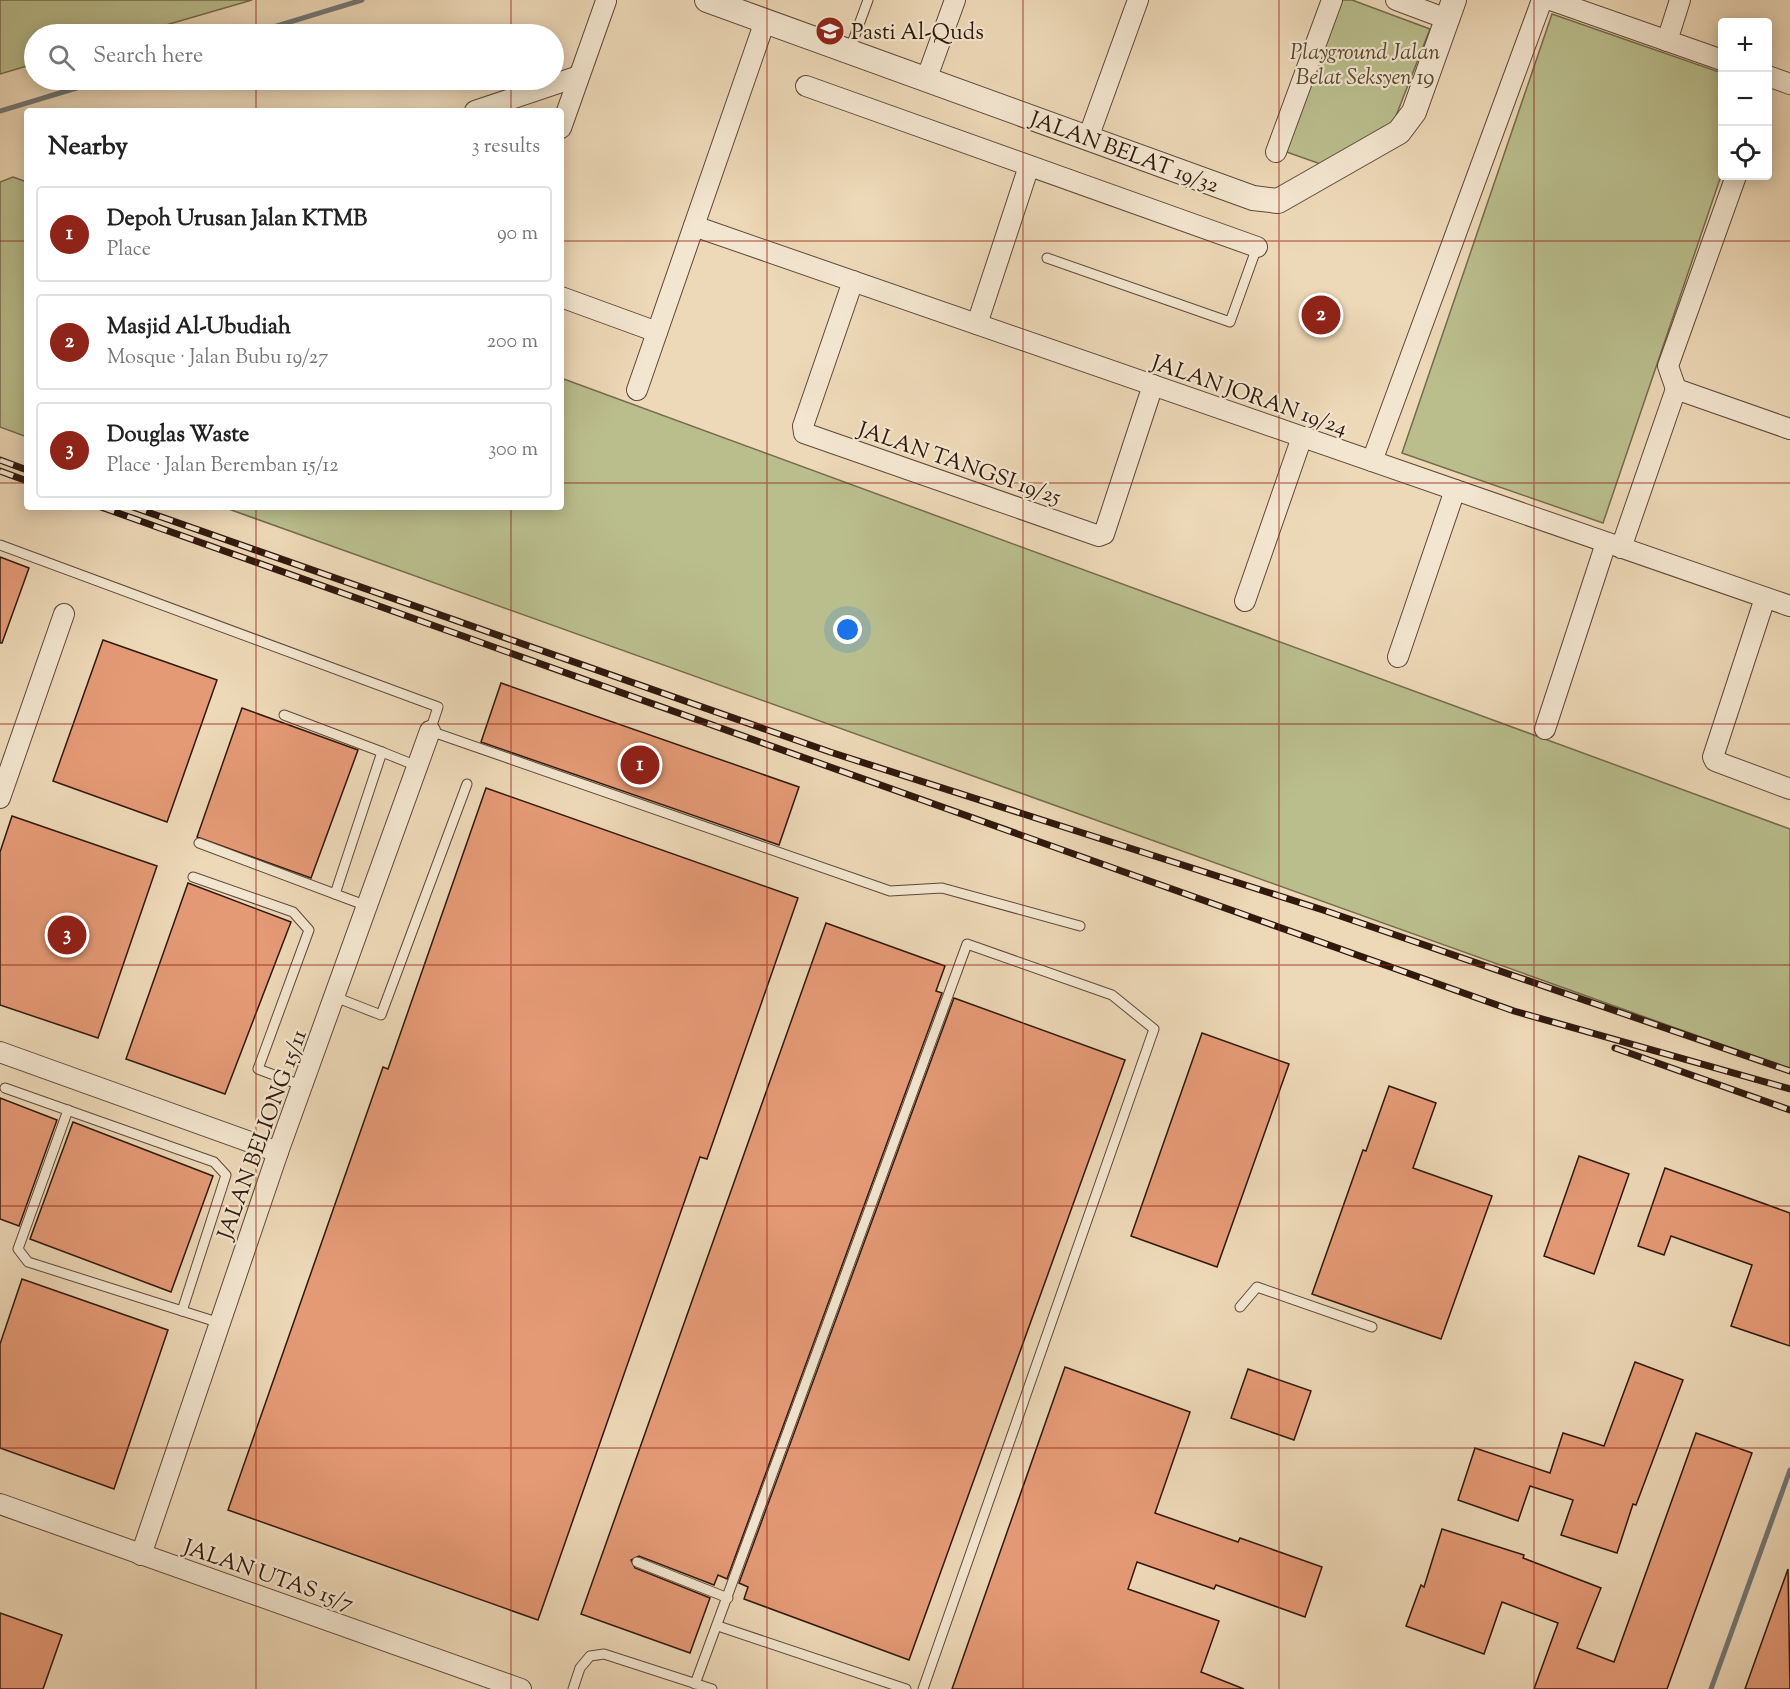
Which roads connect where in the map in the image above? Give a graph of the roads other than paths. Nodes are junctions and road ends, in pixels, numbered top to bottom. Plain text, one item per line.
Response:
1 (707, 0) edge
2 (868, 0) edge
3 (955, 0) edge
4 (1138, 0) edge
5 (1332, 0) edge
6 (1396, 0) edge
7 (1542, 0) edge
8 (1551, 0) edge
9 (1680, 0) edge
10 (606, 1) edge
11 (1451, 9) edge
12 (765, 21) junction
13 (1667, 41) junction
14 (849, 52) junction
15 (1718, 59) edge
16 (579, 76) junction
17 (1772, 78) edge
18 (926, 80) junction
19 (564, 81) edge
20 (1790, 84) edge
21 (806, 86) dead end
22 (537, 90) edge
23 (484, 108) edge
24 (564, 119) edge
25 (1088, 138) junction
26 (1276, 152) dead end
27 (1029, 165) junction
28 (1735, 180) edge
29 (694, 226) junction
30 (1257, 246) joint
31 (1047, 258) dead end
32 (853, 281) junction
33 (564, 298) edge
34 (977, 324) junction
35 (657, 332) junction
36 (1153, 385) junction
37 (1676, 389) junction
38 (638, 390) dead end
39 (1790, 429) edge
40 (1302, 437) junction
41 (1372, 461) junction
42 (1455, 490) junction
43 (0, 545) edge
44 (1614, 545) junction
45 (1765, 598) junction
46 (1245, 601) dead end
47 (1790, 606) edge
48 (64, 614) dead end
49 (1398, 657) dead end
50 (284, 716) dead end
51 (1545, 729) dead end
52 (430, 731) junction
53 (382, 752) junction
54 (417, 765) junction
55 (467, 784) dead end
56 (1790, 789) edge
57 (0, 798) edge
58 (199, 843) dead end
59 (194, 877) dead end
60 (334, 894) junction
61 (367, 906) junction
62 (1080, 926) dead end
63 (335, 997) junction
64 (0, 1052) edge
65 (303, 1086) junction
66 (5, 1088) dead end
67 (68, 1110) junction
68 (278, 1152) junction
69 (1240, 1307) dead end
70 (182, 1311) junction
71 (220, 1323) junction
72 (1372, 1327) dead end
73 (0, 1504) edge
74 (141, 1555) junction
75 (637, 1562) dead end
76 (728, 1598) junction
77 (718, 1626) junction
78 (695, 1684) junction
79 (521, 1689) edge
80 (573, 1689) edge
81 (712, 1689) edge
82 (906, 1689) edge
83 (923, 1689) edge

1 - 12 street, JALAN BELAT 19/32
2 - 14 lane
3 - 18 street
4 - 25 street
5 - 26 street
6 - 11 street
7 - 41 street
8 - 13 street
9 - 13 street
10 - 16 street
11 - 25 street, JALAN BELAT 19/32
12 - 14 street, JALAN BELAT 19/32
12 - 29 street
13 - 15 street
14 - 18 street, JALAN BELAT 19/32
16 - 19 street
16 - 24 street
17 - 20 street
18 - 25 street, JALAN BELAT 19/32
21 - 27 street
22 - 23 street
27 - 30 street
27 - 34 street
28 - 37 street
29 - 32 street, JALAN JORAN 19/24
29 - 35 street
30 - 31 lane
32 - 34 street, JALAN JORAN 19/24
32 - 36 street, JALAN TANGSI 19/25
33 - 35 street
34 - 36 street, JALAN JORAN 19/24
35 - 38 street
36 - 40 street, JALAN JORAN 19/24
37 - 39 street
37 - 44 street
40 - 41 street, JALAN JORAN 19/24
40 - 46 street
41 - 42 street, JALAN JORAN 19/24
42 - 44 street, JALAN JORAN 19/24
42 - 49 street
43 - 52 lane
44 - 45 street, JALAN JORAN 19/24
44 - 51 street
45 - 47 street, JALAN JORAN 19/24
45 - 56 street
48 - 57 street
50 - 53 lane
52 - 54 street, JALAN BELIONG 15/11
52 - 62 lane
53 - 54 lane
53 - 60 lane
54 - 61 street, JALAN BELIONG 15/11
55 - 63 lane
58 - 60 lane
59 - 65 lane
60 - 61 lane
61 - 63 street, JALAN BELIONG 15/11
63 - 65 street, JALAN BELIONG 15/11
64 - 68 street
65 - 68 street, JALAN BELIONG 15/11
66 - 67 lane
67 - 70 lane
67 - 70 lane
68 - 71 street, JALAN BELIONG 15/11
69 - 72 lane
70 - 71 lane
71 - 74 street, JALAN BELIONG 15/11
73 - 74 street, JALAN UTAS 15/7
74 - 79 street, JALAN UTAS 15/7
75 - 76 lane
76 - 77 lane
76 - 83 lane
77 - 78 lane
77 - 82 lane
78 - 80 lane
78 - 81 lane

